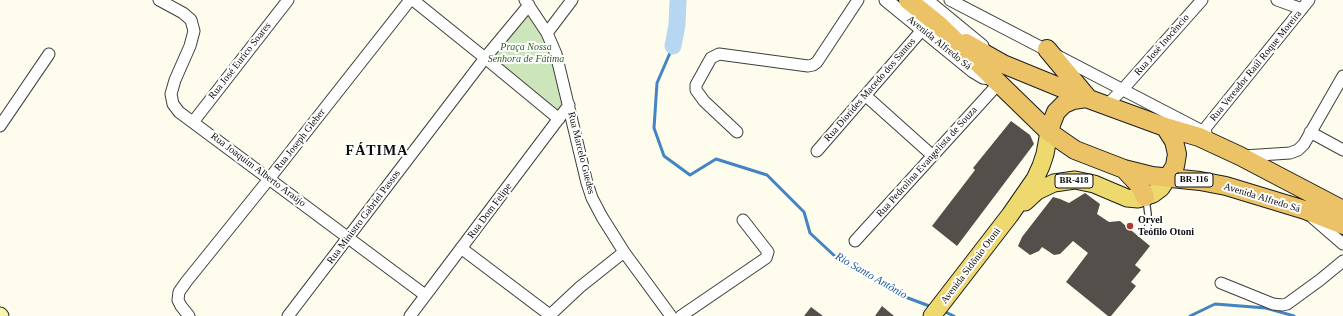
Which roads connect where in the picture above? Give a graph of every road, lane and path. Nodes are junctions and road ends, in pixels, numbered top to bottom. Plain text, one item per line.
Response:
1 (159, 0) edge
2 (288, 0) edge
3 (410, 0) edge
4 (413, 0) edge
5 (572, 0) edge
6 (858, 0) edge
7 (886, 0) edge
8 (908, 0) edge
9 (926, 0) edge
10 (950, 0) edge
11 (1202, 0) edge
12 (1277, 0) edge
13 (1310, 0) edge
14 (527, 3) edge
15 (1302, 9) junction
16 (931, 27) junction
17 (547, 33) junction
18 (1047, 49) junction
19 (49, 54) dead end
20 (485, 58) junction
21 (998, 75) junction
22 (1343, 76) edge
23 (1123, 89) junction
24 (866, 96) junction
25 (1087, 98) junction
26 (569, 105) junction
27 (1107, 105) junction
28 (559, 119) junction
29 (193, 122) junction
30 (0, 126) edge
31 (1165, 126) junction
32 (737, 132) dead end
33 (1049, 132) junction
34 (1310, 132) junction
35 (1201, 134) junction
36 (1343, 150) edge
37 (817, 151) dead end
38 (933, 156) junction
39 (1240, 156) junction
40 (1124, 169) junction
41 (1168, 177) junction
42 (269, 179) junction
43 (1145, 197) junction
44 (1342, 209) edge
45 (1305, 210) junction
46 (1010, 215) junction
47 (743, 220) dead end
48 (1343, 224) edge
49 (1148, 232) dead end
50 (348, 238) junction
51 (855, 241) dead end
52 (1343, 244) edge
53 (461, 248) junction
54 (624, 252) junction
55 (1343, 261) edge
56 (1221, 283) dead end
57 (425, 295) junction
58 (189, 316) edge
59 (288, 316) edge
60 (410, 316) edge
61 (550, 316) edge
62 (671, 316) edge
63 (681, 316) edge
64 (932, 316) edge

1 - 29 street, Rua Joaquim Alberto Araújo
2 - 29 street, Rua José Eurico Soares
3 - 42 street, Rua Joseph Gleber
4 - 20 street
5 - 17 street
6 - 32 street
7 - 16 street, Avenida Alfredo Sá
8 - 16 highway, Avenida Alfredo Sá / BR-116
9 - 21 street, Avenida Alfredo Sá
10 - 18 street, Avenida Alfredo Sá
11 - 23 street, Rua José Inocêncio
12 - 15 street
13 - 15 street, Rua Vereador Raúl Roque Moreira
14 - 17 street, Rua Marcelo Guedes
14 - 20 street, Rua Ministro Gabriel Passos
15 - 35 street, Rua Vereador Raúl Roque Moreira
16 - 21 highway, BR-116
16 - 24 street, Rua Diorides Macedo dos Santos
17 - 26 street, Rua Marcelo Guedes
18 - 23 street, Avenida Alfredo Sá
18 - 25 highway
19 - 30 street
20 - 28 street
20 - 50 street, Rua Ministro Gabriel Passos
21 - 25 highway, BR-116
21 - 33 highway, Avenida Alfredo Sá / BR-116
21 - 38 street, Rua Pedrolina Evangelista de Souza
22 - 34 street
23 - 27 street, Rua José Inocêncio
23 - 35 street, Avenida Alfredo Sá
24 - 37 street, Rua Diorides Macedo dos Santos
24 - 38 street
25 - 27 highway, Avenida Alfredo Sá / BR-116
25 - 33 highway
26 - 28 street, Rua Dom Felipe
26 - 54 street, Rua Marcelo Guedes
27 - 31 highway, Avenida Alfredo Sá / BR-116
28 - 53 street, Rua Dom Felipe
29 - 42 street, Rua Joaquim Alberto Araújo
31 - 35 highway, Avenida Alfredo Sá / BR-116
31 - 41 highway
33 - 40 highway, Avenida Alfredo Sá / BR-116
33 - 46 main road, BR-418
34 - 36 street
34 - 39 street
35 - 39 highway, Avenida Alfredo Sá / BR-116
35 - 41 highway
38 - 51 street, Rua Pedrolina Evangelista de Souza
39 - 44 highway, Avenida Alfredo Sá / BR-116
40 - 41 highway, Avenida Alfredo Sá / BR-116
40 - 43 highway
41 - 43 main road, BR-418
41 - 45 highway, Avenida Alfredo Sá / BR-116
42 - 50 street, Rua Joaquim Alberto Araújo
42 - 58 street, Rua Joseph Gleber
43 - 46 main road, BR-418
43 - 49 lane
45 - 48 highway, Avenida Alfredo Sá / BR-116
45 - 52 street
46 - 64 main road, Avenida Sidônio Otoni / BR-418
47 - 63 street
50 - 57 street, Rua Joaquim Alberto Araújo
50 - 59 street, Rua Ministro Gabriel Passos
53 - 57 street, Rua Dom Felipe
53 - 61 street
54 - 61 street
54 - 62 street, Rua Marcelo Guedes
55 - 56 street
57 - 60 street, Rua Dom Felipe

